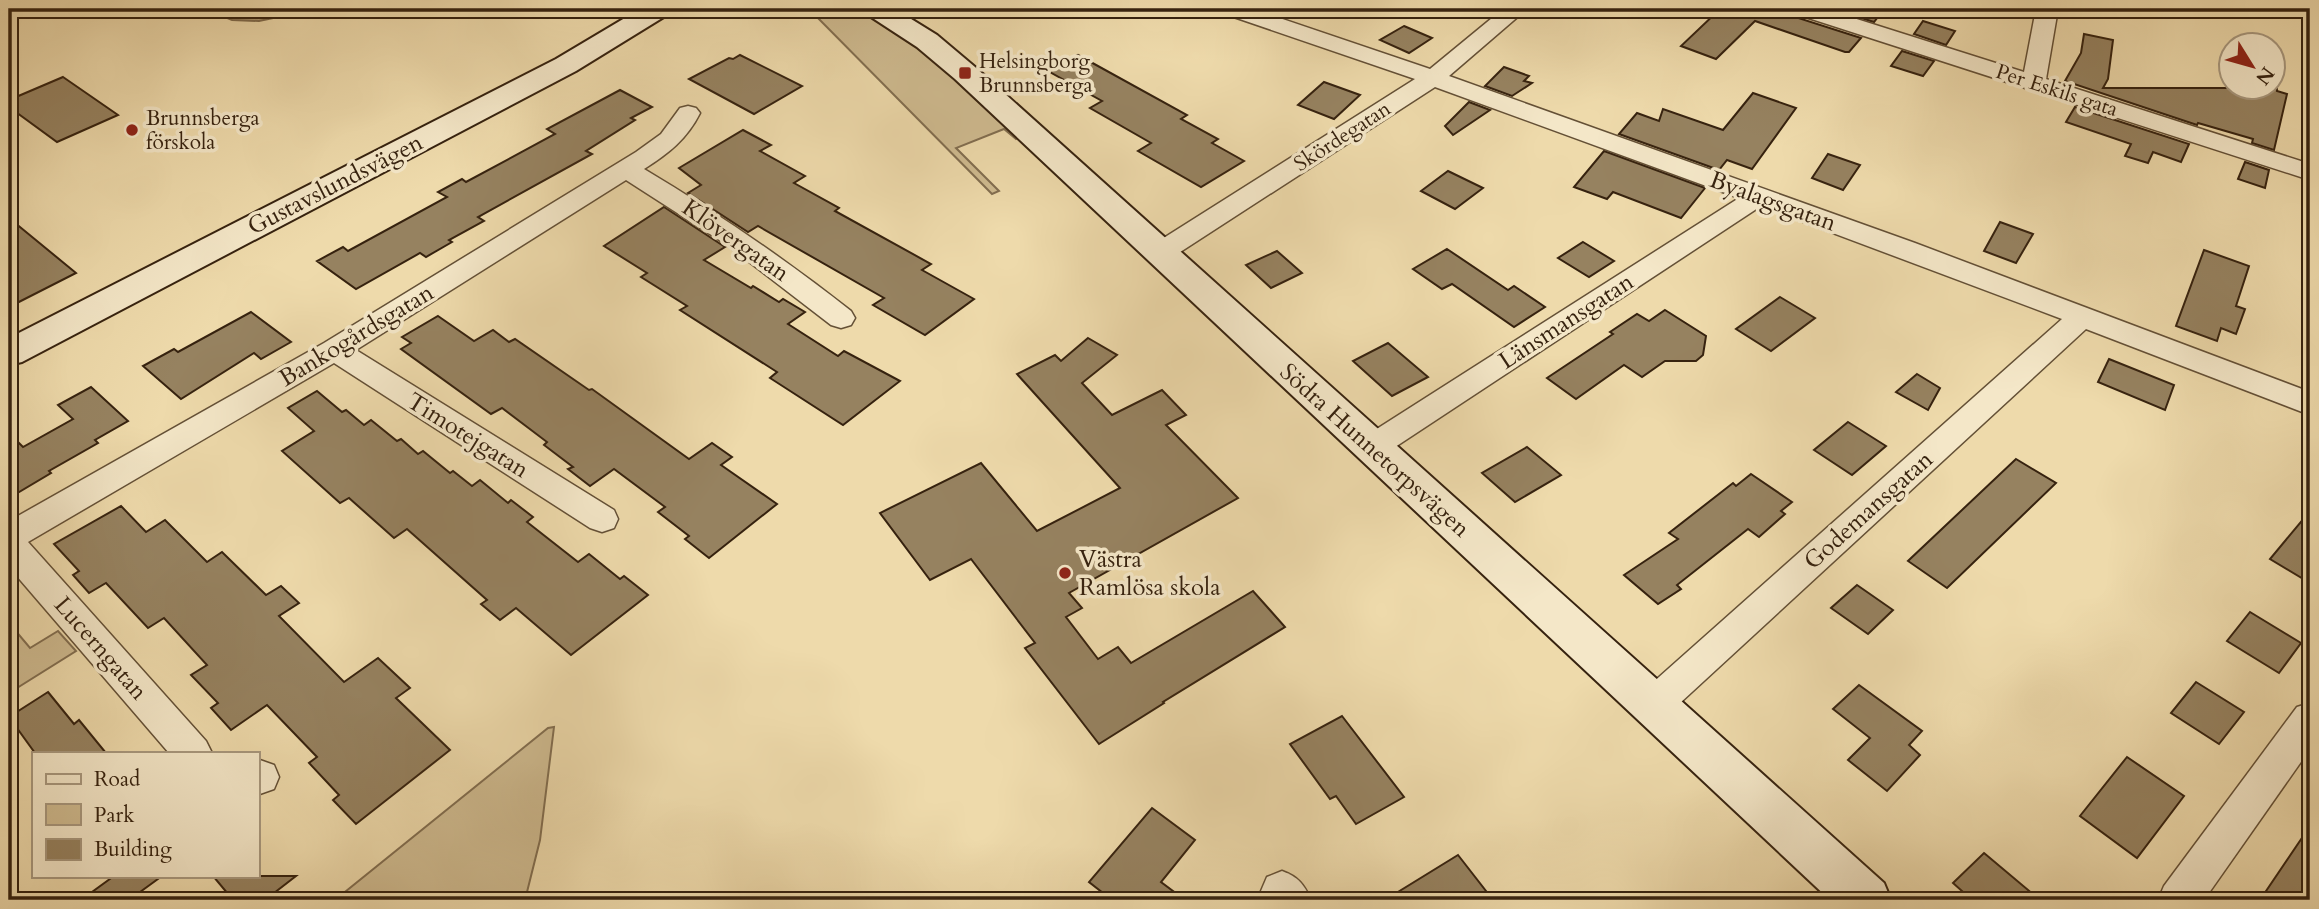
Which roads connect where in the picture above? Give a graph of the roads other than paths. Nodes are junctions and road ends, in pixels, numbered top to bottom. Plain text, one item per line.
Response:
1 (658, 9) edge
2 (877, 9) edge
3 (1233, 9) edge
4 (1516, 9) edge
5 (1804, 9) edge
6 (2047, 9) edge
7 (1433, 78) junction
8 (2034, 83) junction
9 (688, 113) dead end
10 (626, 169) junction
11 (2310, 172) edge
12 (1759, 196) junction
13 (1161, 253) junction
14 (2082, 317) junction
15 (841, 318) dead end
16 (334, 350) junction
17 (9, 353) edge
18 (2310, 404) edge
19 (1372, 447) junction
20 (602, 519) dead end
21 (9, 537) edge
22 (9, 544) edge
23 (1654, 704) junction
24 (2310, 719) edge
25 (192, 752) edge
26 (1866, 900) edge
27 (2179, 900) edge

1 - 17 street, Gustavslundsvägen
2 - 13 street, Södra Hunnetorpsvägen
3 - 7 street, Byalagsgatan
4 - 7 street, Skördegatan
5 - 8 street, Per Eskils gata
6 - 8 street
7 - 12 street, Byalagsgatan
7 - 13 street, Skördegatan
8 - 11 street, Per Eskils gata
9 - 10 street, Bankogårdsgatan
10 - 15 street, Klövergatan
10 - 16 street, Bankogårdsgatan
12 - 14 street, Byalagsgatan
12 - 19 street, Länsmansgatan
13 - 19 street, Södra Hunnetorpsvägen
14 - 18 street, Byalagsgatan
14 - 23 street, Godemansgatan
16 - 20 street, Timotejgatan
16 - 21 street, Bankogårdsgatan
19 - 23 street, Södra Hunnetorpsvägen
22 - 25 street, Lucerngatan
23 - 26 street, Södra Hunnetorpsvägen
24 - 27 street

